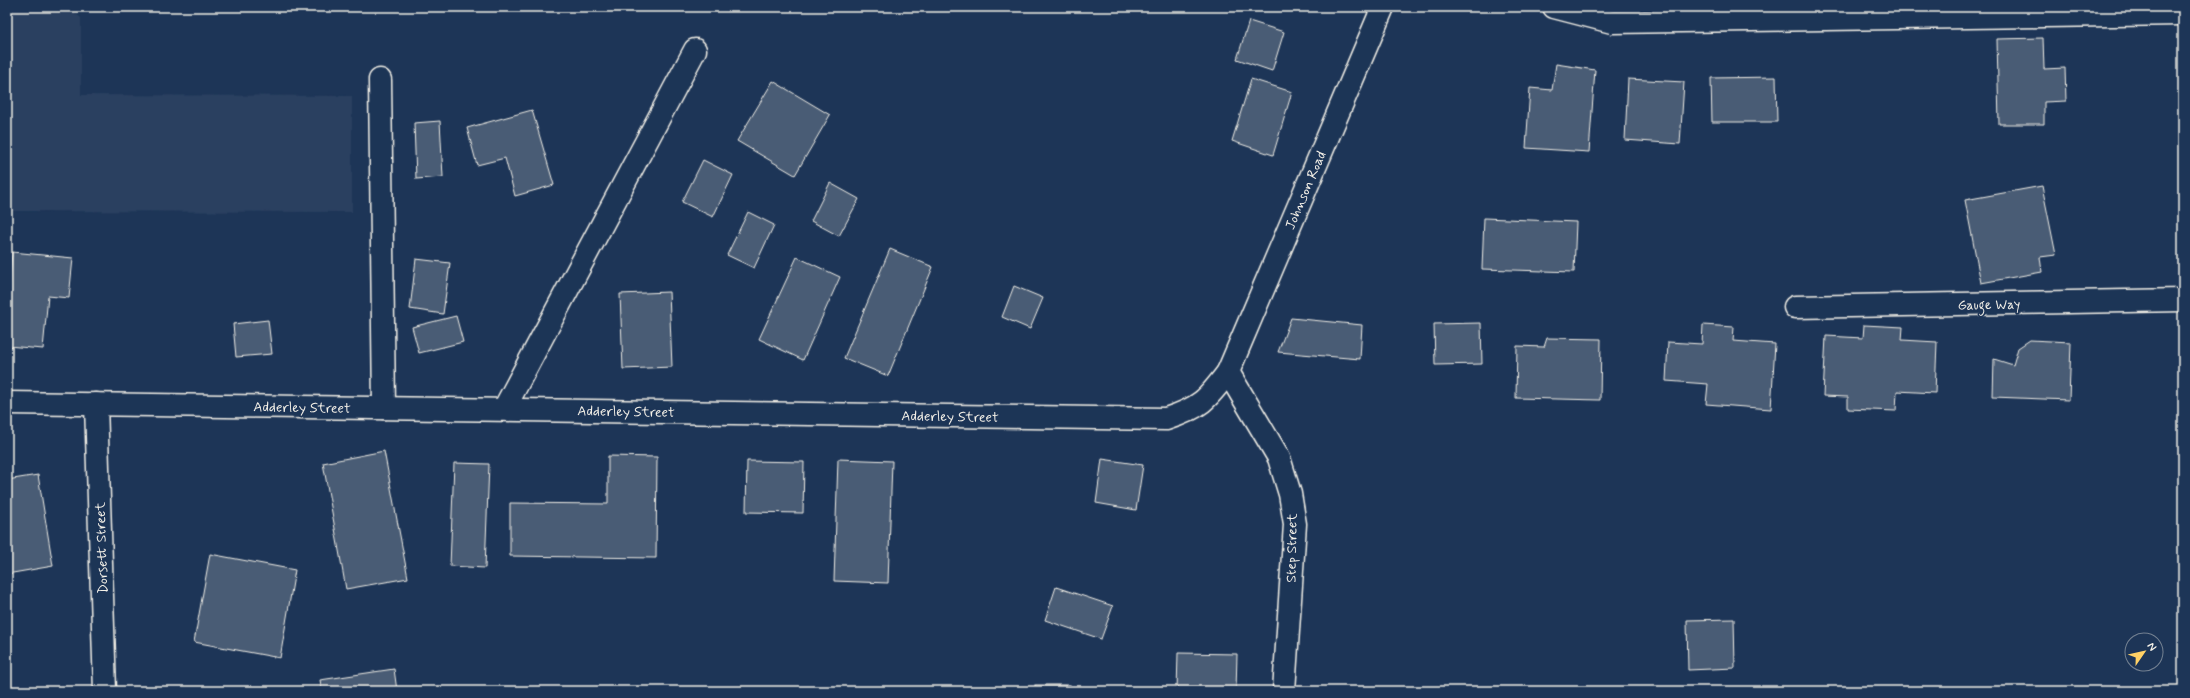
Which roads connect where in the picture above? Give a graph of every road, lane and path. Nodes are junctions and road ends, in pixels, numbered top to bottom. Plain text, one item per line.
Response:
1 (1383, 7) edge
2 (1554, 7) edge
3 (2177, 12) edge
4 (695, 50) dead end
5 (380, 80) dead end
6 (2183, 300) edge
7 (1795, 307) dead end
8 (1228, 372) junction
9 (7, 403) edge
10 (96, 404) junction
11 (384, 408) junction
12 (504, 409) junction
13 (105, 691) edge
14 (1284, 691) edge

1 - 8 street, Johnson Road
2 - 3 street
4 - 12 street
5 - 11 street
6 - 7 street, Gauge Way
8 - 12 street, Adderley Street
8 - 14 street, Step Street
9 - 10 street, Adderley Street
10 - 11 street, Adderley Street
10 - 13 street, Dorsett Street
11 - 12 street, Adderley Street

